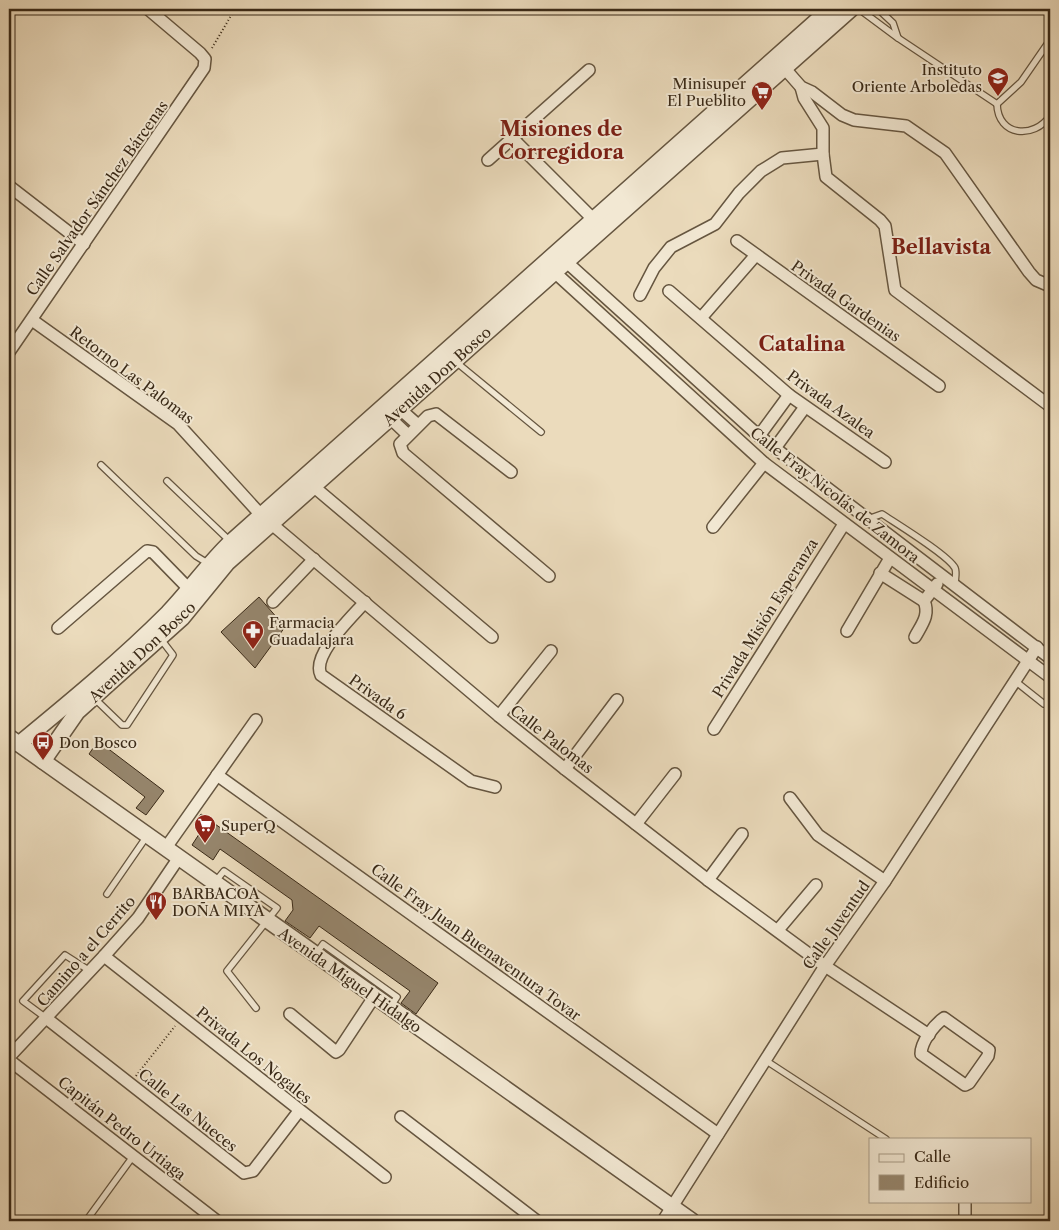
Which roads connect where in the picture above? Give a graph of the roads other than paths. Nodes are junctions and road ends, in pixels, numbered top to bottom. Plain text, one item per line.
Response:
1 (148, 9) edge
2 (830, 9) edge
3 (851, 9) edge
4 (859, 9) edge
5 (878, 9) edge
6 (898, 38) junction
7 (1050, 40) edge
8 (779, 62) junction
9 (589, 70) dead end
10 (801, 87) junction
11 (997, 104) junction
12 (1050, 116) edge
13 (512, 138) junction
14 (823, 154) junction
15 (488, 160) dead end
16 (9, 186) edge
17 (594, 220) junction
18 (736, 240) dead end
19 (84, 244) junction
20 (756, 255) junction
21 (555, 262) junction
22 (1050, 286) edge
23 (669, 291) dead end
24 (640, 295) dead end
25 (701, 318) junction
26 (32, 320) junction
27 (9, 352) edge
28 (455, 361) junction
29 (939, 386) dead end
30 (789, 395) junction
31 (1050, 406) edge
32 (805, 407) junction
33 (395, 414) junction
34 (418, 425) junction
35 (541, 432) dead end
36 (408, 435) junction
37 (759, 436) junction
38 (775, 448) junction
39 (885, 462) dead end
40 (764, 463) junction
41 (794, 463) junction
42 (100, 465) dead end
43 (511, 472) dead end
44 (784, 478) junction
45 (167, 481) dead end
46 (313, 486) junction
47 (266, 519) junction
48 (868, 519) junction
49 (844, 524) junction
50 (713, 527) dead end
51 (231, 542) junction
52 (890, 558) junction
53 (314, 559) junction
54 (209, 564) junction
55 (880, 574) junction
56 (943, 575) junction
57 (548, 576) dead end
58 (955, 584) junction
59 (933, 588) junction
60 (190, 590) junction
61 (924, 601) junction
62 (273, 602) dead end
63 (364, 602) junction
64 (58, 628) dead end
65 (847, 631) dead end
66 (492, 637) dead end
67 (916, 637) dead end
68 (160, 638) junction
69 (1037, 647) junction
70 (551, 651) dead end
71 (1050, 658) edge
72 (1028, 660) junction
73 (1050, 677) edge
74 (1014, 681) junction
75 (93, 696) junction
76 (617, 700) dead end
77 (1050, 704) edge
78 (499, 716) junction
79 (256, 720) dead end
80 (714, 728) dead end
81 (14, 740) edge
82 (43, 761) junction
83 (565, 769) junction
84 (217, 774) junction
85 (675, 774) dead end
86 (495, 787) dead end
87 (790, 798) dead end
88 (636, 824) junction
89 (742, 834) dead end
90 (147, 836) junction
91 (164, 849) junction
92 (178, 859) junction
93 (708, 880) junction
94 (885, 882) junction
95 (816, 885) dead end
96 (107, 894) dead end
97 (266, 921) junction
98 (778, 930) junction
99 (315, 955) junction
100 (104, 956) junction
101 (825, 966) junction
102 (90, 971) junction
103 (374, 997) junction
104 (256, 1008) dead end
105 (390, 1008) junction
106 (290, 1014) dead end
107 (46, 1018) junction
108 (929, 1035) junction
109 (9, 1058) edge
110 (765, 1060) junction
111 (299, 1111) junction
112 (401, 1117) dead end
113 (718, 1134) junction
114 (884, 1138) edge
115 (134, 1155) junction
116 (385, 1176) dead end
117 (964, 1202) edge
118 (672, 1207) junction
119 (86, 1221) edge
120 (217, 1221) edge
121 (537, 1221) edge
122 (662, 1221) edge
123 (692, 1221) edge
124 (966, 1221) edge

1 - 19 street, Calle Salvador Sánchez Bárcenas
2 - 8 street, Avenida Don Bosco
3 - 8 street, Avenida Don Bosco
4 - 6 lane
5 - 6 lane
6 - 11 lane
7 - 11 lane
8 - 10 street
8 - 17 street, Avenida Don Bosco
8 - 21 street, Avenida Don Bosco
9 - 13 street
10 - 14 street
10 - 22 street
11 - 12 lane
13 - 15 street
13 - 17 street
14 - 24 street
14 - 31 street
16 - 19 street
17 - 21 street, Avenida Don Bosco
18 - 20 street, Privada Gardenias
19 - 26 street, Calle Salvador Sánchez Bárcenas
20 - 25 street
20 - 29 street, Privada Gardenias
21 - 28 street, Avenida Don Bosco
21 - 37 street, Calle Fray Nicolás de Zamora
21 - 40 street, Calle Fray Nicolás de Zamora
21 - 47 street, Avenida Don Bosco
23 - 25 street, Privada Azalea
25 - 30 street, Privada Azalea
26 - 27 street, Calle Salvador Sánchez Bárcenas
26 - 47 street, Retorno Las Palomas
28 - 33 street, Avenida Don Bosco
28 - 35 lane
30 - 32 street, Privada Azalea
30 - 37 street
32 - 38 street
32 - 39 street, Privada Azalea
33 - 34 street
33 - 36 street
33 - 46 street, Avenida Don Bosco
34 - 36 street
34 - 43 street
36 - 57 street
37 - 38 street, Calle Fray Nicolás de Zamora
38 - 41 street, Calle Fray Nicolás de Zamora
40 - 44 street, Calle Fray Nicolás de Zamora
40 - 50 street
41 - 44 street
41 - 48 street, Calle Fray Nicolás de Zamora
42 - 54 lane
44 - 49 street, Calle Fray Nicolás de Zamora
45 - 51 lane
46 - 47 street, Avenida Don Bosco
46 - 66 street
47 - 51 street, Avenida Don Bosco
47 - 53 street, Calle Palomas
47 - 68 street, Avenida Don Bosco
48 - 56 street, Calle Fray Nicolás de Zamora
48 - 58 lane
49 - 52 street, Calle Fray Nicolás de Zamora
49 - 80 street, Privada Misión Esperanza
51 - 54 street, Avenida Don Bosco
52 - 55 street
52 - 59 street, Calle Fray Nicolás de Zamora
53 - 62 street
53 - 63 street, Calle Palomas
54 - 60 street, Avenida Don Bosco
55 - 61 street
55 - 65 street
56 - 58 street, Calle Fray Nicolás de Zamora
56 - 59 street
58 - 69 street, Calle Fray Nicolás de Zamora
59 - 61 street
59 - 72 street, Calle Fray Nicolás de Zamora
60 - 64 street
60 - 81 street, Avenida Don Bosco
61 - 67 street
63 - 78 street, Calle Palomas
63 - 86 street, Privada 6
68 - 75 street, Avenida Don Bosco
68 - 75 lane
69 - 71 street, Calle Fray Nicolás de Zamora
69 - 72 street, Calle Juventud
70 - 78 street
72 - 73 street, Calle Fray Nicolás de Zamora
72 - 74 street, Calle Juventud
74 - 77 lane
74 - 94 street, Calle Juventud
75 - 82 street, Avenida Don Bosco
76 - 83 street
78 - 83 street, Calle Palomas
79 - 84 street
81 - 82 street, Avenida Miguel Hidalgo
82 - 90 street, Avenida Miguel Hidalgo
83 - 88 street, Calle Palomas
84 - 91 street
84 - 113 street, Calle Fray Juan Buenaventura Tovar
85 - 88 street
87 - 94 street
88 - 93 street, Calle Palomas
89 - 93 street
90 - 91 street, Avenida Miguel Hidalgo
90 - 96 lane
91 - 92 street, Avenida Miguel Hidalgo
92 - 97 street, Avenida Miguel Hidalgo
92 - 100 street, Camino a el Cerrito
93 - 98 street, Calle Palomas
94 - 101 street, Calle Juventud
95 - 98 street
97 - 99 street, Avenida Miguel Hidalgo
97 - 104 lane
98 - 101 street, Calle Palomas
99 - 103 street, Avenida Miguel Hidalgo
99 - 105 lane
100 - 102 street, Camino a el Cerrito
100 - 111 street, Privada Los Nogales
101 - 108 street, Calle Palomas
101 - 110 street, Calle Juventud
102 - 107 street, Camino a el Cerrito
102 - 107 lane
103 - 105 street, Avenida Miguel Hidalgo
103 - 106 street
105 - 118 street, Avenida Miguel Hidalgo
107 - 109 street, Camino a el Cerrito
107 - 111 street, Calle Las Nueces
108 - 108 street
109 - 115 street, Capitán Pedro Urtiaga
110 - 113 street, Calle Juventud
110 - 114 lane
111 - 116 street, Privada Los Nogales
112 - 121 street
113 - 118 street, Calle Juventud
115 - 119 lane
115 - 120 street, Capitán Pedro Urtiaga
117 - 124 street
118 - 122 street, Calle Juventud
118 - 123 street, Avenida Miguel Hidalgo

